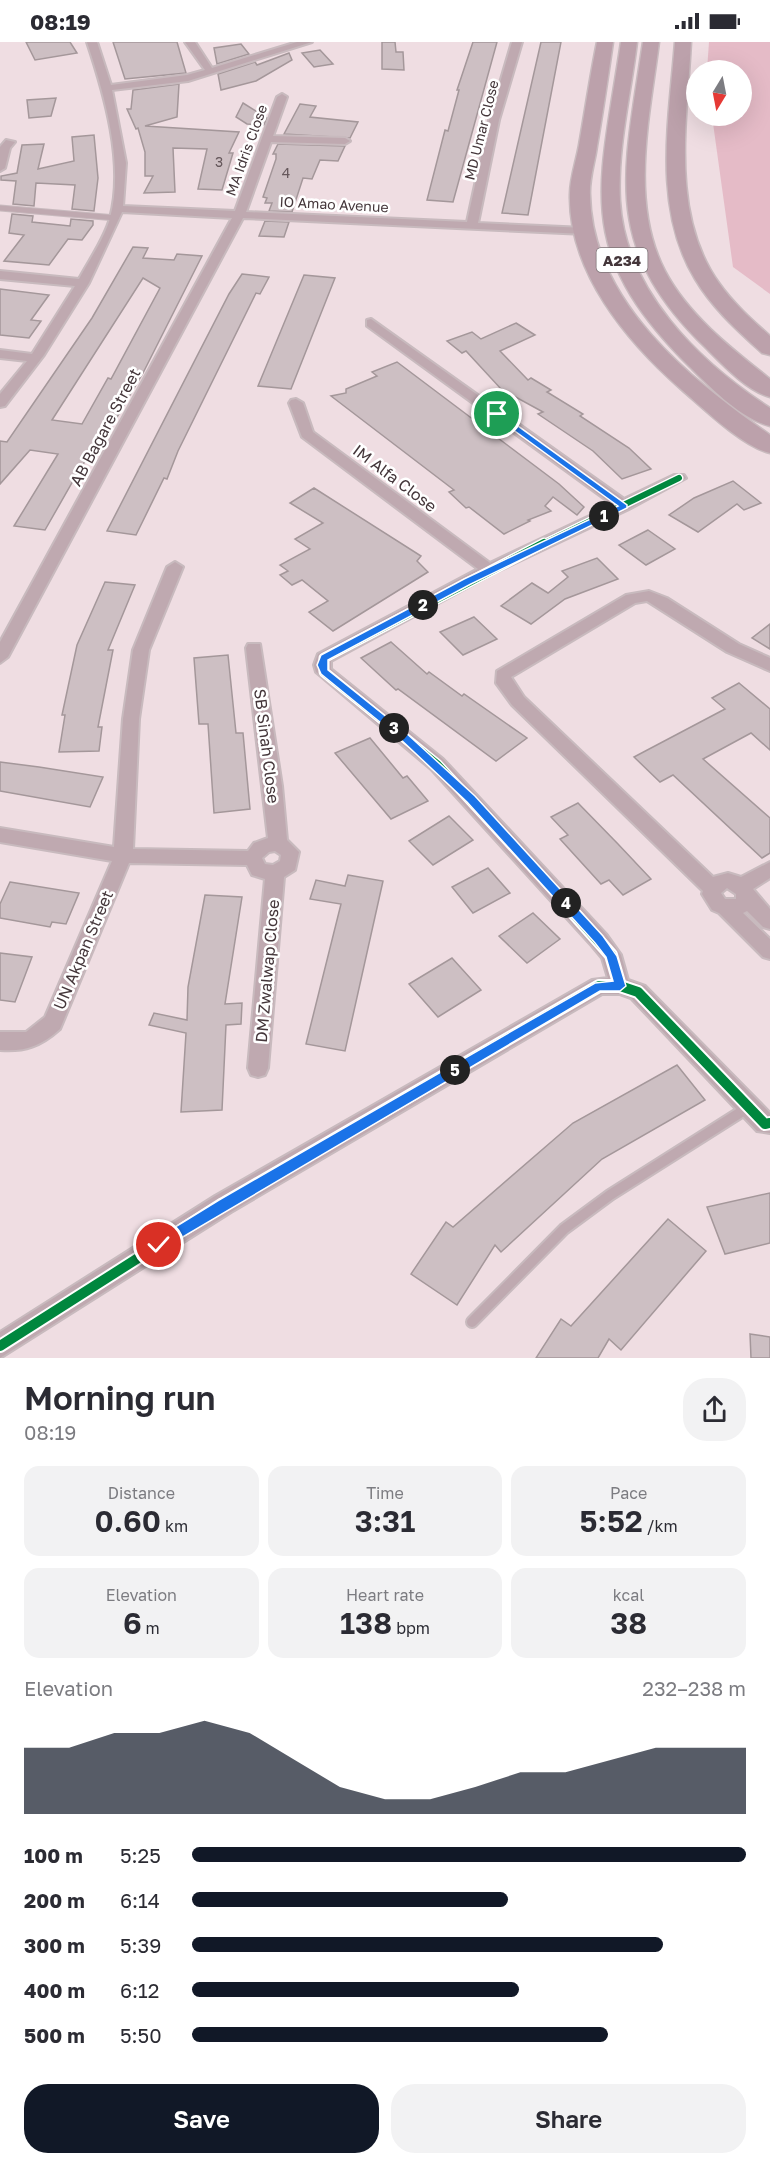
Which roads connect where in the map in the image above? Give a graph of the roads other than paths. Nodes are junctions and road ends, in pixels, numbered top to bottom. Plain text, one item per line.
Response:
1 (92, 42) edge
2 (190, 42) edge
3 (307, 42) edge
4 (517, 42) edge
5 (605, 42) edge
6 (629, 42) edge
7 (651, 42) edge
8 (683, 42) edge
9 (210, 71) junction
10 (107, 88) junction
11 (681, 94) junction
12 (282, 97) dead end
13 (265, 139) junction
14 (345, 141) dead end
15 (10, 142) dead end
16 (637, 165) junction
17 (0, 168) edge
18 (0, 208) edge
19 (117, 214) junction
20 (240, 214) junction
21 (472, 225) junction
22 (585, 231) junction
23 (0, 275) edge
24 (83, 283) junction
25 (370, 322) dead end
26 (770, 348) edge
27 (0, 354) edge
28 (35, 358) junction
29 (770, 390) edge
30 (0, 403) edge
31 (296, 403) dead end
32 (770, 419) edge
33 (770, 446) edge
34 (679, 478) dead end
35 (624, 506) junction
36 (176, 567) dead end
37 (489, 570) junction
38 (254, 648) dead end
39 (0, 657) edge
40 (770, 665) edge
41 (0, 835) edge
42 (278, 844) junction
43 (123, 856) junction
44 (253, 858) junction
45 (770, 869) edge
46 (275, 873) junction
47 (712, 888) junction
48 (744, 893) junction
49 (726, 908) junction
50 (770, 921) edge
51 (770, 951) edge
52 (609, 986) junction
53 (0, 1041) edge
54 (258, 1068) dead end
55 (749, 1106) junction
56 (770, 1123) edge
57 (472, 1322) dead end
58 (0, 1346) edge

1 - 10 street
2 - 9 street
3 - 9 street
4 - 21 street, MD Umar Close
5 - 22 highway
6 - 32 highway, A234
7 - 16 highway, A234
8 - 11 highway
9 - 10 street
10 - 19 street
11 - 16 highway
11 - 26 highway
12 - 13 street, MA Idris Close
13 - 14 street
13 - 20 street, MA Idris Close
15 - 17 street
16 - 29 highway, A234
18 - 19 lane
19 - 20 street, IO Amao Avenue
19 - 24 street
20 - 21 street, IO Amao Avenue
20 - 39 street, AB Bagare Street
21 - 22 street, IO Amao Avenue
22 - 33 highway
23 - 24 street
24 - 28 street
25 - 35 street
27 - 28 street
28 - 30 street
31 - 37 street, IM Alfa Close
34 - 35 street
35 - 37 street
36 - 43 street, UN Akpan Street
37 - 52 street
38 - 42 street, SB Sinah Close
40 - 47 street
41 - 43 street
42 - 44 street
42 - 46 street
43 - 44 street
43 - 53 street, UN Akpan Street
44 - 46 street
45 - 48 street
46 - 54 street, DM Zwalwap Close
47 - 48 street
47 - 49 street
48 - 49 street
48 - 50 street
49 - 51 street
52 - 55 street
52 - 58 street
55 - 56 street
55 - 57 lane

